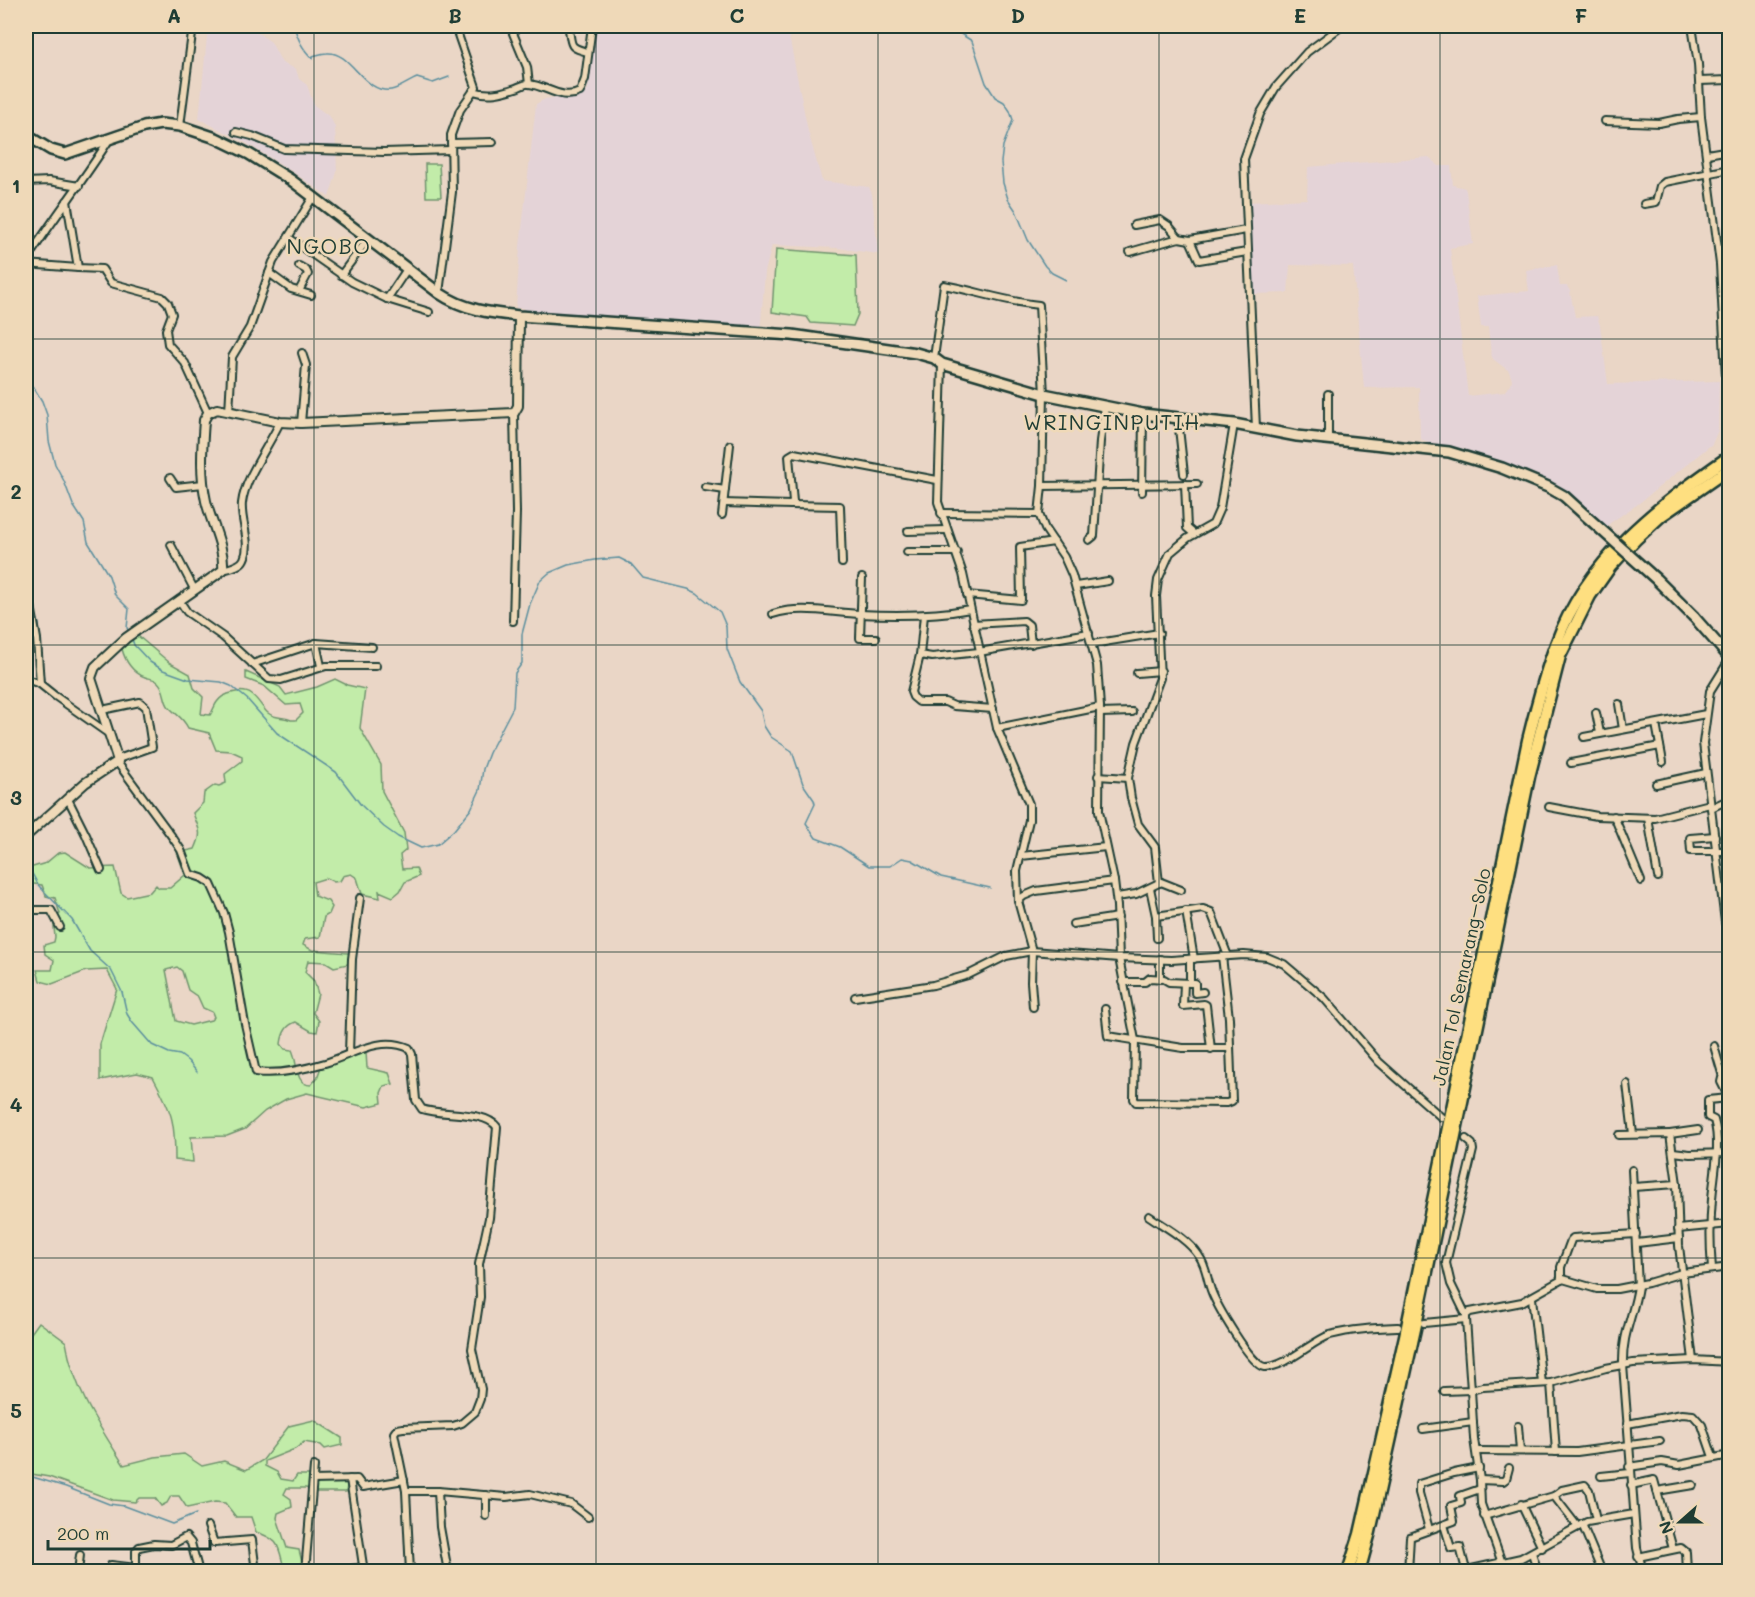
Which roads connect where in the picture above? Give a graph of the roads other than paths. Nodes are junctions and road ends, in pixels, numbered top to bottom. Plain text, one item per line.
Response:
1 (193, 26) edge
2 (455, 26) edge
3 (510, 26) edge
4 (568, 26) edge
5 (592, 26) edge
6 (1342, 26) edge
7 (1692, 26) edge
8 (588, 52) junction
9 (1730, 80) edge
10 (1699, 81) junction
11 (529, 84) junction
12 (473, 91) junction
13 (1701, 117) junction
14 (1605, 121) dead end
15 (180, 126) junction
16 (236, 132) dead end
17 (26, 135) edge
18 (109, 140) junction
19 (493, 142) dead end
20 (451, 146) junction
21 (1730, 150) edge
22 (1707, 154) junction
23 (1730, 169) edge
24 (1710, 172) junction
25 (26, 182) edge
26 (79, 186) junction
27 (313, 197) junction
28 (67, 201) junction
29 (1644, 204) dead end
30 (1134, 225) dead end
31 (1246, 230) junction
32 (289, 238) junction
33 (1179, 238) junction
34 (368, 239) junction
35 (1190, 240) junction
36 (1130, 252) dead end
37 (1247, 252) junction
38 (26, 263) edge
39 (299, 266) dead end
40 (78, 268) junction
41 (407, 269) junction
42 (269, 273) junction
43 (342, 275) junction
44 (299, 291) junction
45 (439, 293) junction
46 (311, 294) dead end
47 (387, 299) junction
48 (429, 312) dead end
49 (519, 316) junction
50 (302, 353) dead end
51 (938, 361) junction
52 (1044, 394) junction
53 (1328, 394) dead end
54 (1105, 406) junction
55 (229, 412) junction
56 (208, 413) junction
57 (514, 413) junction
58 (1143, 414) junction
59 (1178, 419) junction
60 (280, 422) junction
61 (301, 423) junction
62 (1234, 424) junction
63 (1256, 428) junction
64 (1728, 438) edge
65 (1328, 439) junction
66 (730, 445) dead end
67 (1730, 451) edge
68 (1730, 456) edge
69 (1730, 468) edge
70 (1184, 474) dead end
71 (170, 478) dead end
72 (937, 480) junction
73 (203, 484) junction
74 (1185, 484) junction
75 (1197, 484) dead end
76 (1042, 486) junction
77 (705, 487) dead end
78 (1097, 487) junction
79 (1142, 488) junction
80 (725, 490) junction
81 (724, 503) junction
82 (791, 505) junction
83 (941, 513) junction
84 (1039, 514) junction
85 (722, 515) dead end
86 (946, 530) junction
87 (908, 531) dead end
88 (1194, 534) junction
89 (1089, 540) dead end
90 (1054, 542) junction
91 (171, 545) dead end
92 (907, 552) dead end
93 (957, 552) junction
94 (842, 563) dead end
95 (223, 570) junction
96 (26, 578) edge
97 (862, 578) dead end
98 (1107, 580) dead end
99 (1076, 586) junction
100 (194, 590) junction
101 (967, 595) junction
102 (179, 600) junction
103 (970, 609) junction
104 (773, 614) dead end
105 (861, 614) junction
106 (924, 615) junction
107 (513, 621) dead end
108 (973, 624) junction
109 (1089, 633) junction
110 (1159, 633) junction
111 (876, 638) dead end
112 (316, 643) junction
113 (1031, 644) junction
114 (1092, 644) junction
115 (372, 647) dead end
116 (979, 652) junction
117 (920, 655) junction
118 (1730, 658) edge
119 (252, 664) junction
120 (321, 666) junction
121 (376, 666) dead end
122 (1161, 671) junction
123 (1137, 673) dead end
124 (26, 679) edge
125 (40, 684) junction
126 (1619, 704) dead end
127 (993, 709) junction
128 (102, 710) junction
129 (1100, 710) junction
130 (1132, 712) dead end
131 (1596, 713) dead end
132 (1706, 714) junction
133 (1656, 724) junction
134 (997, 728) junction
135 (1623, 729) junction
136 (1600, 733) junction
137 (109, 734) junction
138 (1584, 737) dead end
139 (1660, 746) junction
140 (118, 760) junction
141 (1663, 762) dead end
142 (1571, 763) dead end
143 (1706, 773) junction
144 (1098, 776) junction
145 (1128, 778) junction
146 (1656, 784) dead end
147 (68, 799) junction
148 (1730, 799) edge
149 (1711, 806) junction
150 (1548, 807) dead end
151 (1614, 816) junction
152 (1648, 818) junction
153 (26, 836) edge
154 (1715, 836) junction
155 (1106, 847) junction
156 (1730, 851) edge
157 (1716, 852) junction
158 (1021, 856) junction
159 (101, 870) dead end
160 (1658, 877) dead end
161 (1114, 880) junction
162 (1641, 881) dead end
163 (1159, 883) junction
164 (1150, 888) junction
165 (1730, 888) edge
166 (1181, 890) dead end
167 (1721, 890) junction
168 (1117, 897) junction
169 (360, 898) dead end
170 (1018, 902) junction
171 (26, 910) edge
172 (1186, 911) junction
173 (1156, 916) junction
174 (1118, 917) junction
175 (1073, 924) dead end
176 (60, 927) dead end
177 (1157, 938) dead end
178 (1730, 939) edge
179 (1032, 951) junction
180 (1225, 956) junction
181 (1119, 958) junction
182 (1160, 959) junction
183 (1192, 959) junction
184 (1160, 979) junction
185 (1123, 982) junction
186 (1187, 983) junction
187 (1203, 992) dead end
188 (855, 997) dead end
189 (1033, 1007) dead end
190 (1105, 1009) dead end
191 (1135, 1040) junction
192 (1714, 1046) dead end
193 (1211, 1048) junction
194 (1230, 1048) junction
195 (349, 1053) junction
196 (1726, 1076) edge
197 (1627, 1084) dead end
198 (1441, 1117) tunnel mouth
199 (1698, 1130) dead end
200 (1633, 1134) junction
201 (1670, 1134) junction
202 (1619, 1135) dead end
203 (1466, 1138) tunnel mouth
204 (1673, 1152) junction
205 (1715, 1153) junction
206 (1730, 1153) edge
207 (1632, 1170) dead end
208 (1677, 1184) junction
209 (1633, 1187) junction
210 (1149, 1216) dead end
211 (1730, 1224) edge
212 (1712, 1226) junction
213 (1678, 1229) junction
214 (1636, 1234) junction
215 (1679, 1238) junction
216 (1637, 1243) junction
217 (1730, 1267) edge
218 (1712, 1269) junction
219 (1682, 1273) junction
220 (1561, 1280) junction
221 (1638, 1286) junction
222 (1532, 1298) junction
223 (1466, 1317) junction
224 (1424, 1323) dead end
225 (1398, 1327) dead end
226 (1693, 1360) junction
227 (1730, 1362) edge
228 (1623, 1365) junction
229 (1542, 1383) junction
230 (1551, 1383) junction
231 (1471, 1390) junction
232 (1444, 1391) dead end
233 (1473, 1422) junction
234 (1627, 1424) junction
235 (1518, 1426) dead end
236 (1423, 1429) dead end
237 (1660, 1441) dead end
238 (1628, 1444) junction
239 (1477, 1451) junction
240 (1520, 1451) junction
241 (1556, 1452) junction
242 (1730, 1455) edge
243 (1713, 1457) junction
244 (314, 1466) dead end
245 (1479, 1467) junction
246 (1509, 1468) dead end
247 (1630, 1470) junction
248 (1601, 1476) dead end
249 (350, 1479) junction
250 (313, 1480) junction
251 (404, 1480) junction
252 (1480, 1480) junction
253 (1631, 1485) junction
254 (1693, 1485) dead end
255 (1480, 1489) junction
256 (406, 1491) junction
257 (438, 1491) junction
258 (1657, 1491) junction
259 (486, 1495) junction
260 (1554, 1496) junction
261 (1521, 1504) junction
262 (1634, 1514) junction
263 (486, 1516) dead end
264 (1484, 1516) junction
265 (588, 1517) dead end
266 (1596, 1520) junction
267 (1444, 1525) junction
268 (208, 1526) dead end
269 (1580, 1526) junction
270 (1429, 1529) junction
271 (1542, 1548) junction
272 (1673, 1549) junction
273 (1532, 1553) junction
274 (80, 1555) dead end
275 (1638, 1557) junction
276 (1502, 1563) junction
277 (111, 1565) dead end
278 (364, 1569) edge
279 (1485, 1569) edge
280 (136, 1570) edge
281 (1461, 1571) edge
282 (78, 1572) edge
283 (199, 1572) edge
284 (256, 1572) edge
285 (305, 1572) edge
286 (331, 1572) edge
287 (410, 1572) edge
288 (448, 1572) edge
289 (1348, 1572) edge
290 (1359, 1572) edge
291 (1408, 1572) edge
292 (1538, 1572) edge
293 (1602, 1572) edge
294 (1643, 1572) edge
295 (1687, 1572) edge

1 - 15 street
2 - 12 street
3 - 11 street
4 - 8 street
5 - 8 street
6 - 31 street
7 - 10 street
8 - 11 street
9 - 10 street
10 - 13 street
11 - 12 street
12 - 20 street
13 - 14 street
13 - 22 street
15 - 18 main road
15 - 27 main road
16 - 20 street
17 - 18 main road
18 - 26 street
19 - 20 street
20 - 45 street
21 - 22 street
22 - 24 street
23 - 24 street
24 - 29 street
24 - 64 street
25 - 26 street
26 - 28 street
27 - 32 street
27 - 34 main road
28 - 38 street
28 - 40 street
30 - 33 street
31 - 35 street
31 - 37 street
32 - 42 street
32 - 43 street
33 - 35 street
33 - 36 street
34 - 41 main road
34 - 43 street
35 - 37 street
37 - 63 street
38 - 40 street
39 - 44 street
40 - 56 street
41 - 45 main road
41 - 47 street
42 - 44 street
42 - 55 street
43 - 47 street
44 - 46 street
45 - 49 main road
47 - 48 street
49 - 51 main road
49 - 57 street
50 - 61 street
51 - 52 main road
51 - 52 street
51 - 72 street
52 - 54 main road
52 - 76 street
53 - 65 street
54 - 58 main road
54 - 78 street
55 - 56 street
55 - 60 street
56 - 73 street
57 - 61 street
57 - 107 street
58 - 59 main road
58 - 79 street
59 - 62 main road
59 - 70 street
60 - 61 street
60 - 95 street
62 - 63 main road
62 - 88 street
63 - 65 main road
64 - 67 street
65 - 118 main road, bridge
66 - 80 street
68 - 289 highway, Jalan Tol Semarang–Solo
69 - 290 highway, Jalan Tol Semarang–Solo
71 - 73 street
72 - 82 street
72 - 83 street
73 - 95 street
74 - 75 street
74 - 79 street
74 - 88 street
76 - 78 street
76 - 84 street
77 - 80 street
78 - 79 street
78 - 89 street
80 - 81 street
81 - 82 street
81 - 85 street
82 - 94 street
83 - 84 street
83 - 86 street
84 - 90 street
86 - 87 street
86 - 93 street
88 - 110 street
90 - 99 street
90 - 101 street
91 - 100 street
92 - 93 street
93 - 101 street
95 - 100 street
96 - 125 street
97 - 105 street
98 - 99 street
99 - 109 street
100 - 102 street
101 - 103 street
102 - 119 street
102 - 128 street
103 - 106 street
103 - 108 street
104 - 105 street
105 - 106 street
105 - 111 street
106 - 117 street
108 - 113 street
108 - 116 street
109 - 113 street
109 - 114 street
110 - 114 street
110 - 122 street
112 - 115 street
112 - 119 street
112 - 120 street
113 - 116 street
114 - 129 street
116 - 117 street
116 - 127 street
117 - 127 street
118 - 132 street
119 - 120 street
120 - 121 street
122 - 123 street
122 - 145 street
124 - 125 street
125 - 137 street
126 - 135 street
127 - 134 street
128 - 137 street
128 - 140 street
129 - 130 street
129 - 134 street
129 - 144 street
131 - 136 street
132 - 133 street
132 - 143 street
133 - 135 street
133 - 139 street
134 - 158 street
135 - 136 street
136 - 138 street
137 - 140 street
139 - 141 street
139 - 142 street
140 - 147 street
140 - 195 street
143 - 146 street
143 - 149 street
144 - 145 street
144 - 155 street
145 - 163 street
147 - 153 street
147 - 159 street
148 - 149 street
149 - 152 street
149 - 154 street
150 - 151 street
151 - 152 street
151 - 162 street
152 - 160 street
154 - 157 street
154 - 157 street
155 - 158 street
155 - 161 street
156 - 157 street
157 - 167 street
158 - 170 street
161 - 168 street
161 - 170 street
163 - 164 street
163 - 166 street
164 - 168 street
164 - 173 street
165 - 167 street
167 - 178 street
168 - 174 street
169 - 195 street
170 - 179 street
171 - 176 street
172 - 173 street
172 - 180 street
172 - 183 street
173 - 177 street
174 - 175 street
174 - 181 street
179 - 181 street
179 - 188 street
179 - 189 street
180 - 183 street
180 - 194 street
180 - 198 street
181 - 182 street
181 - 185 street
182 - 183 street
182 - 184 street
183 - 186 street
184 - 185 street
184 - 186 street
185 - 191 street
186 - 187 street
186 - 193 street
190 - 191 street
191 - 193 street
191 - 194 street
192 - 196 street
193 - 194 street
195 - 251 street
196 - 205 street
197 - 200 street
199 - 201 street
200 - 201 street
200 - 202 street
201 - 204 street
203 - 223 street
204 - 205 street
204 - 208 street
205 - 206 street
205 - 212 street
207 - 209 street
208 - 209 street
208 - 213 street
209 - 214 street
210 - 225 street
211 - 212 street
212 - 213 street
212 - 218 street
213 - 215 street
214 - 216 street
214 - 220 street
215 - 216 street
215 - 219 street
216 - 221 street
217 - 218 street
218 - 219 street
219 - 221 street
219 - 226 street
220 - 221 street
220 - 222 street
221 - 228 street
222 - 223 street
222 - 229 street
223 - 224 street
223 - 231 street
226 - 227 street
226 - 228 street
228 - 230 street
228 - 234 street
229 - 230 street
229 - 231 street
230 - 241 street
231 - 232 street
231 - 233 street
233 - 236 street
233 - 239 street
234 - 238 street
234 - 243 street
235 - 240 street
237 - 238 street
238 - 241 street
238 - 247 street
239 - 240 street
239 - 245 street
240 - 241 street
242 - 243 street
243 - 247 street
244 - 250 street
245 - 252 street
245 - 270 street
246 - 252 street
247 - 248 street
247 - 253 street
249 - 250 street
249 - 251 street
249 - 278 street
250 - 285 street
251 - 256 street
252 - 255 street
253 - 258 street
253 - 262 street
254 - 258 street
255 - 264 street
255 - 267 street
256 - 257 street
256 - 287 street
257 - 259 street
257 - 288 street
258 - 272 street
259 - 263 street
259 - 265 street
260 - 261 street
260 - 266 street
260 - 269 street
261 - 264 street
261 - 271 street
262 - 266 street
262 - 275 street
264 - 276 street
266 - 269 street
267 - 270 street
267 - 281 street
268 - 284 street
269 - 271 street
269 - 293 street
270 - 291 street
271 - 273 street
272 - 275 street
272 - 295 street
273 - 276 street
273 - 292 street
274 - 282 street
275 - 294 street
276 - 279 street
277 - 280 street
278 - 286 street
279 - 281 street
280 - 283 street

